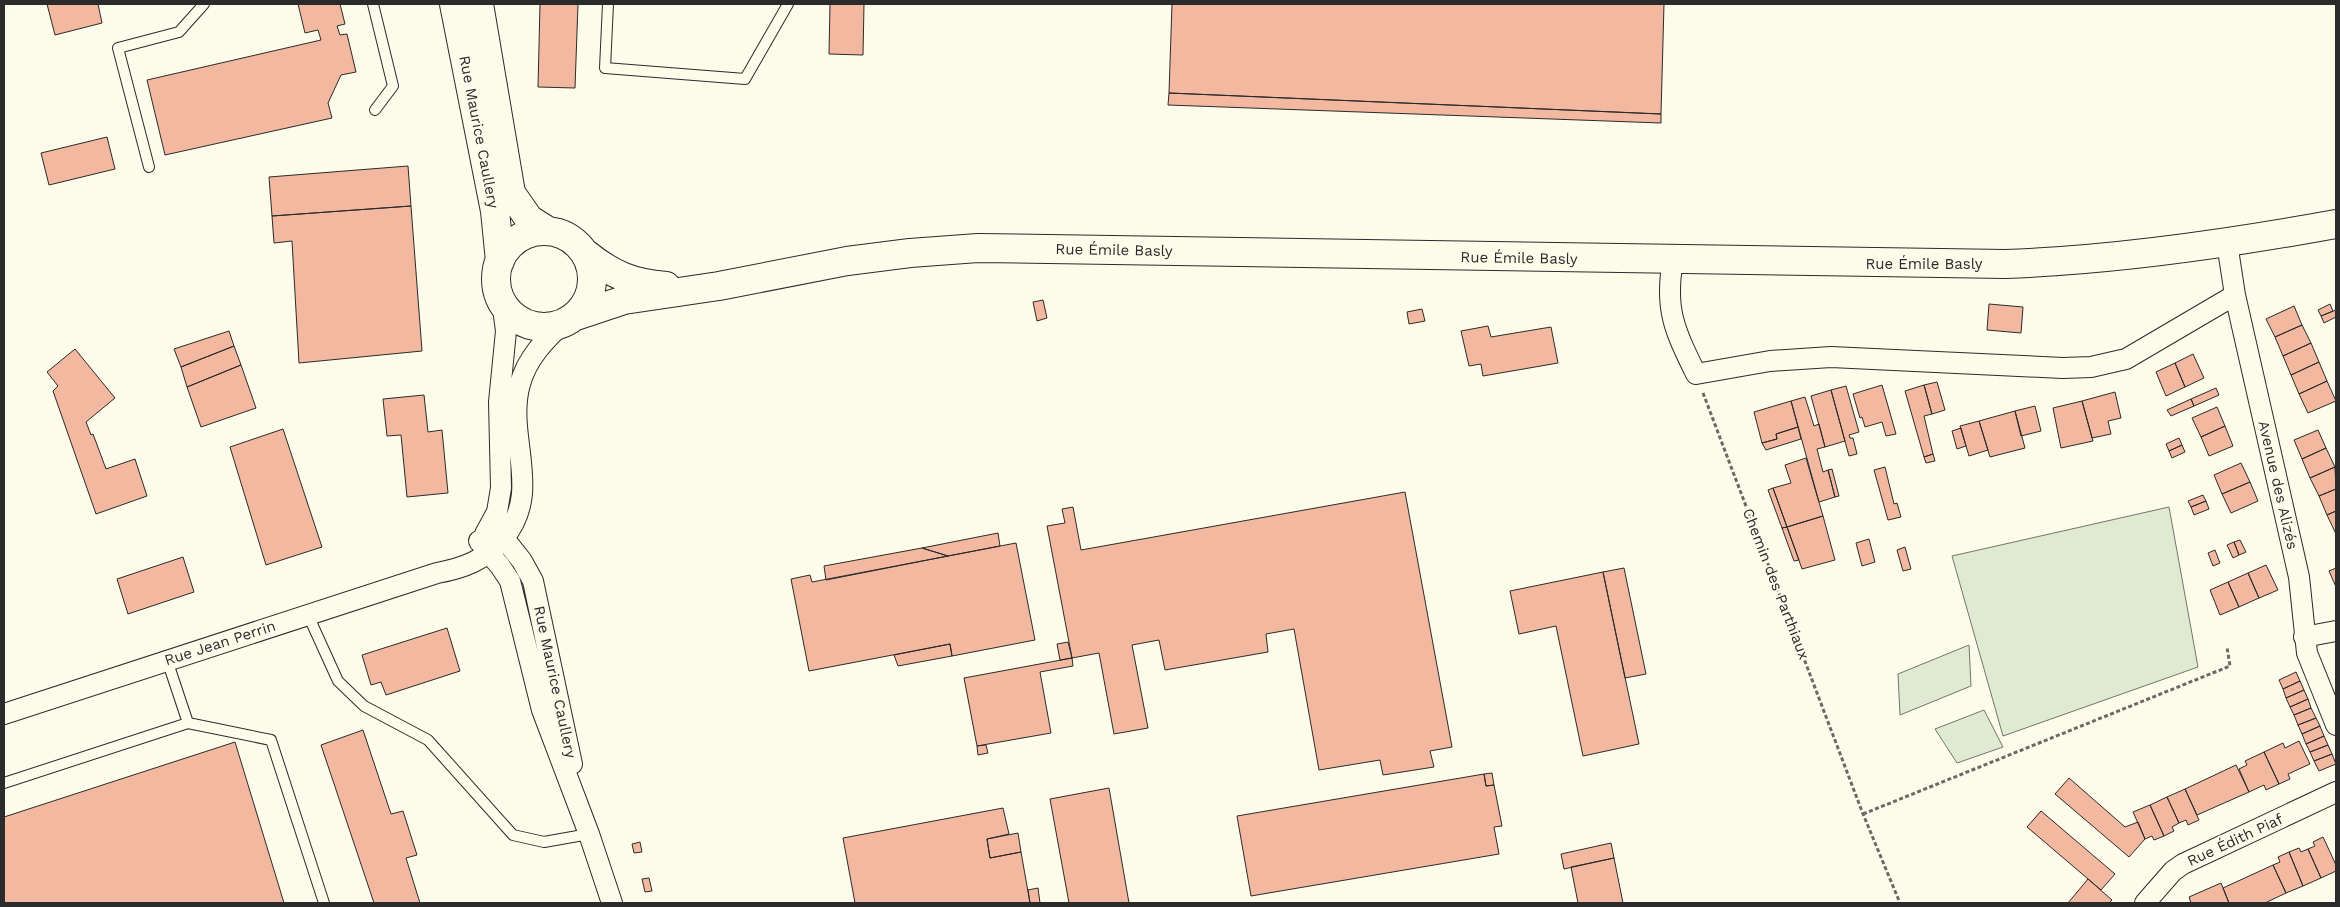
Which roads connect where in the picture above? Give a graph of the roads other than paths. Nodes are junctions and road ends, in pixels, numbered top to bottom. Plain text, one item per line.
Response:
1 (204, 4) edge
2 (373, 4) edge
3 (454, 4) edge
4 (479, 4) edge
5 (608, 4) edge
6 (788, 4) edge
7 (375, 110) dead end
8 (149, 167) dead end
9 (2336, 224) edge
10 (548, 231) junction
11 (2227, 243) junction
12 (585, 254) junction
13 (1673, 260) junction
14 (500, 261) junction
15 (703, 288) junction
16 (2235, 296) junction
17 (502, 301) junction
18 (568, 320) junction
19 (498, 530) junction
20 (484, 547) junction
21 (308, 615) junction
22 (2336, 631) edge
23 (2304, 638) junction
24 (167, 660) junction
25 (4, 714) edge
26 (188, 723) junction
27 (2336, 725) edge
28 (4, 783) edge
29 (2336, 792) edge
30 (589, 834) junction
31 (324, 903) edge
32 (612, 903) edge
33 (2145, 903) edge

1 - 8 lane
2 - 7 lane
3 - 14 street, Rue Maurice Caullery
4 - 10 street, Rue Maurice Caullery
5 - 6 lane
9 - 11 street, Rue Émile Basly
10 - 12 street, Rue Maurice Caullery
10 - 14 street
11 - 13 street, Rue Émile Basly
11 - 16 street, Avenue des Alizés
12 - 15 street, Rue Émile Basly
12 - 18 street, Rue Maurice Caullery
13 - 15 street, Rue Émile Basly
13 - 16 street
14 - 17 street, Rue Maurice Caullery
15 - 18 street, Rue Émile Basly
16 - 23 street, Avenue des Alizés
17 - 18 street
17 - 19 street, Rue Maurice Caullery
18 - 19 street, Rue Maurice Caullery
19 - 20 street, Rue Maurice Caullery
19 - 30 street, Rue Maurice Caullery
20 - 21 street, Rue Jean Perrin
20 - 30 street, Rue Maurice Caullery
21 - 24 street, Rue Jean Perrin
21 - 30 lane
22 - 23 street
23 - 27 street, Avenue des Alizés
24 - 25 street, Rue Jean Perrin
24 - 26 lane
26 - 28 lane
26 - 31 lane
29 - 33 street, Rue Édith Piaf
30 - 32 street, Rue Maurice Caullery

